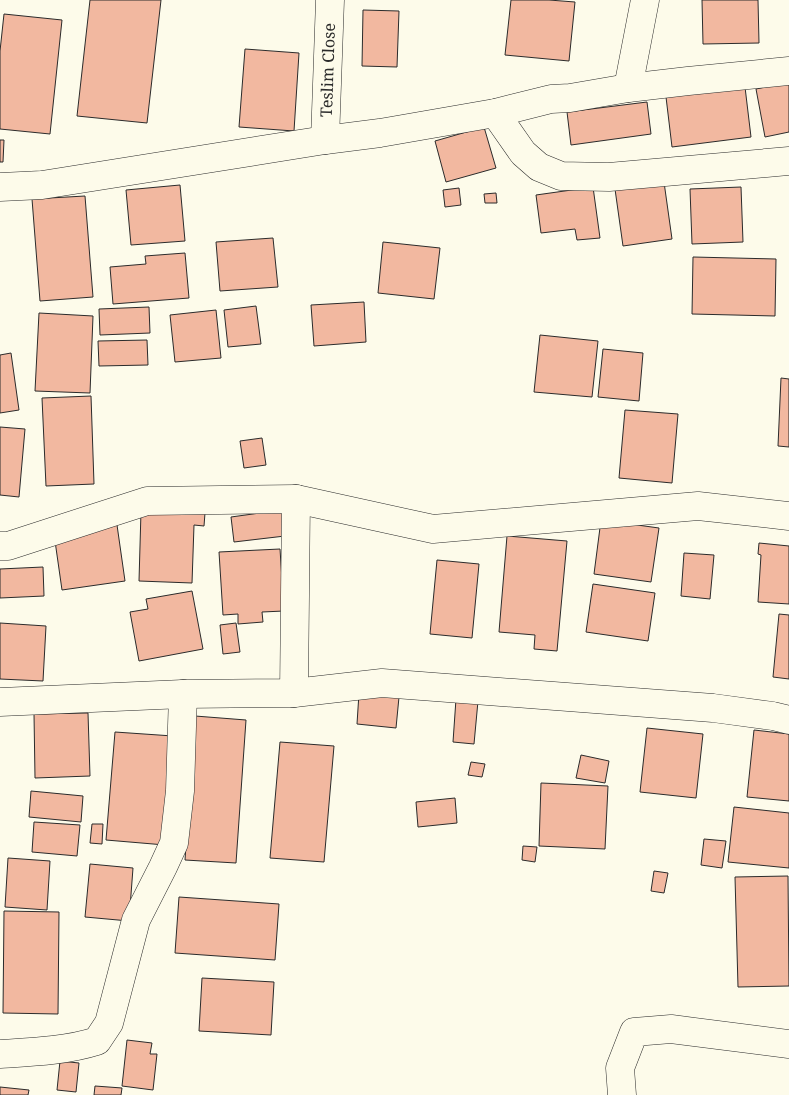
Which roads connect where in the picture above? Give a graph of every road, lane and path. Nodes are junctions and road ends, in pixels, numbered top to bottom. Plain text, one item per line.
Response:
1 (330, 0) edge
2 (645, 0) edge
3 (789, 71) edge
4 (628, 88) junction
5 (495, 113) junction
6 (324, 140) junction
7 (789, 161) edge
8 (0, 187) edge
9 (296, 499) junction
10 (789, 516) edge
11 (0, 546) edge
12 (182, 694) junction
13 (294, 694) junction
14 (0, 702) edge
15 (789, 720) edge
16 (789, 1044) edge
17 (0, 1054) edge
18 (622, 1095) edge

1 - 6 street, Teslim Close
2 - 4 street
3 - 4 street
4 - 5 street
5 - 6 street
5 - 7 street
6 - 8 street
9 - 10 street
9 - 11 street
9 - 13 street
12 - 13 street
12 - 14 street
12 - 17 street
13 - 15 street
16 - 18 street

